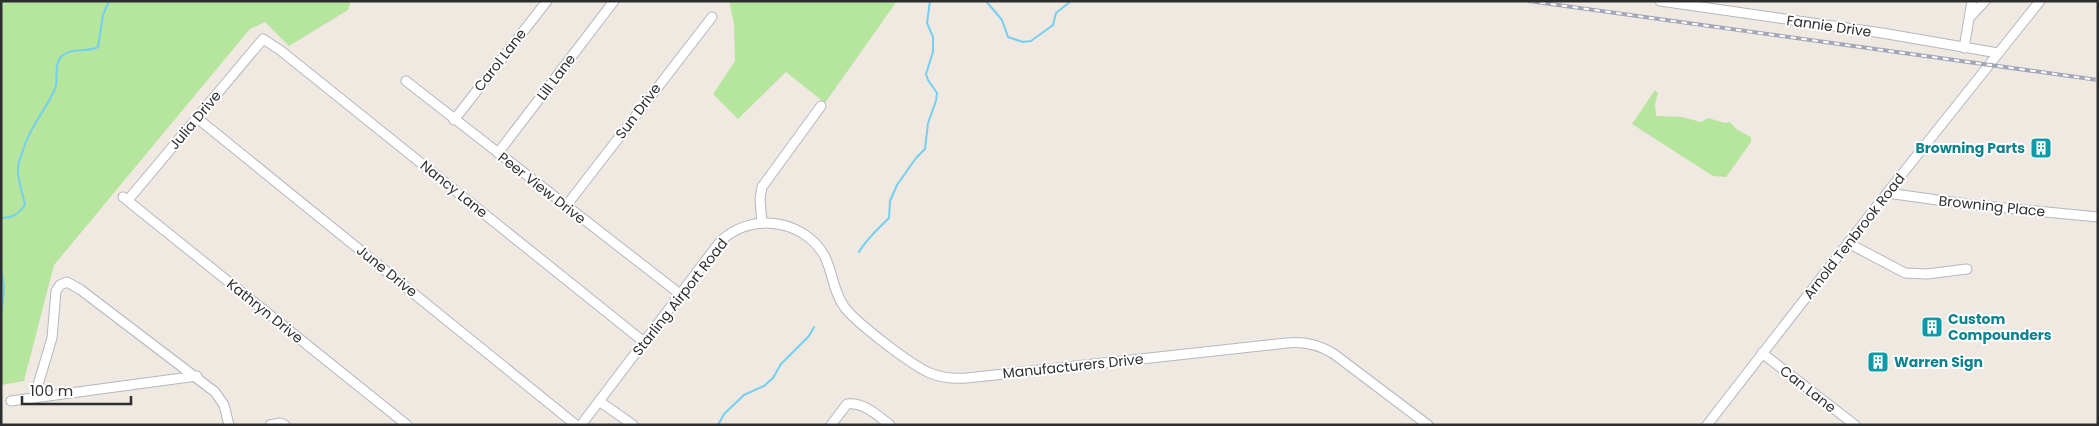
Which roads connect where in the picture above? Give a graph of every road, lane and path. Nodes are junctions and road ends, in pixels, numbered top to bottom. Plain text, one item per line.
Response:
1 (546, 1) edge
2 (614, 1) edge
3 (1660, 1) edge
4 (1972, 1) edge
5 (1985, 1) edge
6 (2040, 1) edge
7 (1970, 16) junction
8 (712, 17) dead end
9 (263, 39) joint
10 (1964, 48) junction
11 (1998, 53) junction
12 (406, 81) dead end
13 (821, 106) dead end
14 (198, 118) junction
15 (454, 120) junction
16 (498, 154) junction
17 (1887, 193) junction
18 (125, 198) joint
19 (566, 206) junction
20 (2098, 217) edge
21 (762, 223) junction
22 (1848, 244) junction
23 (1967, 269) dead end
24 (680, 294) junction
25 (644, 342) junction
26 (1762, 353) junction
27 (197, 376) junction
28 (34, 398) junction
29 (11, 401) dead end
30 (599, 401) junction
31 (229, 425) edge
32 (270, 425) edge
33 (285, 425) edge
34 (407, 425) edge
35 (576, 425) edge
36 (581, 425) edge
37 (633, 425) edge
38 (831, 425) edge
39 (890, 425) edge
40 (1428, 425) edge
41 (1707, 425) edge
42 (1855, 425) edge

1 - 15 street, Carol Lane
2 - 16 street, Lill Lane
3 - 10 street, Fannie Drive
4 - 7 street
5 - 7 street
6 - 11 street, Arnold Tenbrook Road
7 - 10 street
8 - 19 street, Sun Drive
9 - 14 street, Julia Drive
9 - 25 street, Nancy Lane
10 - 11 street, Fannie Drive
11 - 17 street, Arnold Tenbrook Road
12 - 15 street, Peer View Drive
13 - 21 street
14 - 18 street, Julia Drive
14 - 35 street, June Drive
15 - 16 street, Peer View Drive
16 - 19 street, Peer View Drive
17 - 20 street, Browning Place
17 - 22 street, Arnold Tenbrook Road
18 - 34 street, Kathryn Drive
19 - 24 street, Peer View Drive
21 - 24 street, Starling Airport Road
21 - 40 street, Manufacturers Drive
22 - 23 street
22 - 26 street, Arnold Tenbrook Road
24 - 25 street, Starling Airport Road
25 - 30 street, Starling Airport Road
26 - 41 street, Arnold Tenbrook Road
26 - 42 street, Can Lane
27 - 28 street
27 - 28 street
27 - 31 street
28 - 29 street
30 - 36 street, Starling Airport Road
30 - 37 street
32 - 33 street
38 - 39 street

